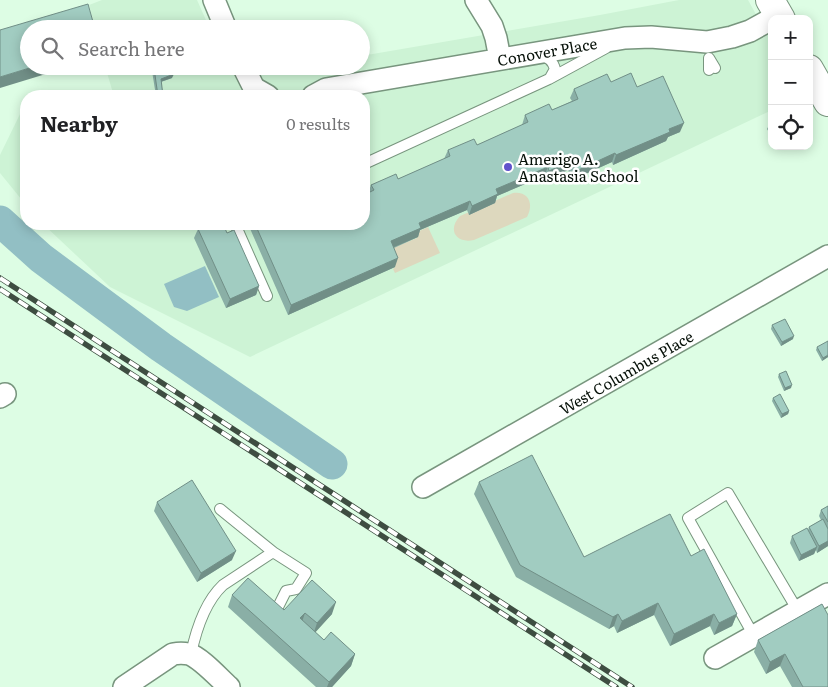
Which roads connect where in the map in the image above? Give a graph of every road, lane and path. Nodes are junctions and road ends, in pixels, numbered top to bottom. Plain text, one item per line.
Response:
1 (214, 0) edge
2 (476, 0) edge
3 (777, 11) edge
4 (222, 20) edge
5 (625, 38) junction
6 (709, 50) junction
7 (531, 54) junction
8 (500, 59) junction
9 (712, 69) dead end
10 (244, 75) edge
11 (247, 75) edge
12 (813, 76) edge
13 (549, 79) junction
14 (245, 90) edge
15 (257, 90) edge
16 (326, 90) edge
17 (828, 102) edge
18 (370, 161) edge
19 (238, 230) edge
20 (828, 256) edge
21 (267, 296) dead end
22 (423, 487) dead end
23 (220, 509) dead end
24 (273, 552) junction
25 (828, 594) edge
26 (278, 607) edge
27 (798, 611) junction
28 (754, 636) junction
29 (186, 654) junction
30 (715, 658) dead end
31 (124, 687) edge
32 (229, 687) edge

1 - 4 street
2 - 8 street
3 - 6 street, Conover Place
5 - 6 street, Conover Place
5 - 7 street, Conover Place
5 - 13 lane
6 - 9 lane
7 - 8 street, Conover Place
7 - 13 lane
8 - 16 street, Conover Place
10 - 14 lane
11 - 15 street
12 - 17 street
13 - 18 lane
19 - 21 lane
20 - 22 street, West Columbus Place
23 - 24 lane
24 - 26 lane
24 - 29 lane
25 - 27 street
27 - 28 street
27 - 28 lane
28 - 30 street
29 - 31 street
29 - 32 street

